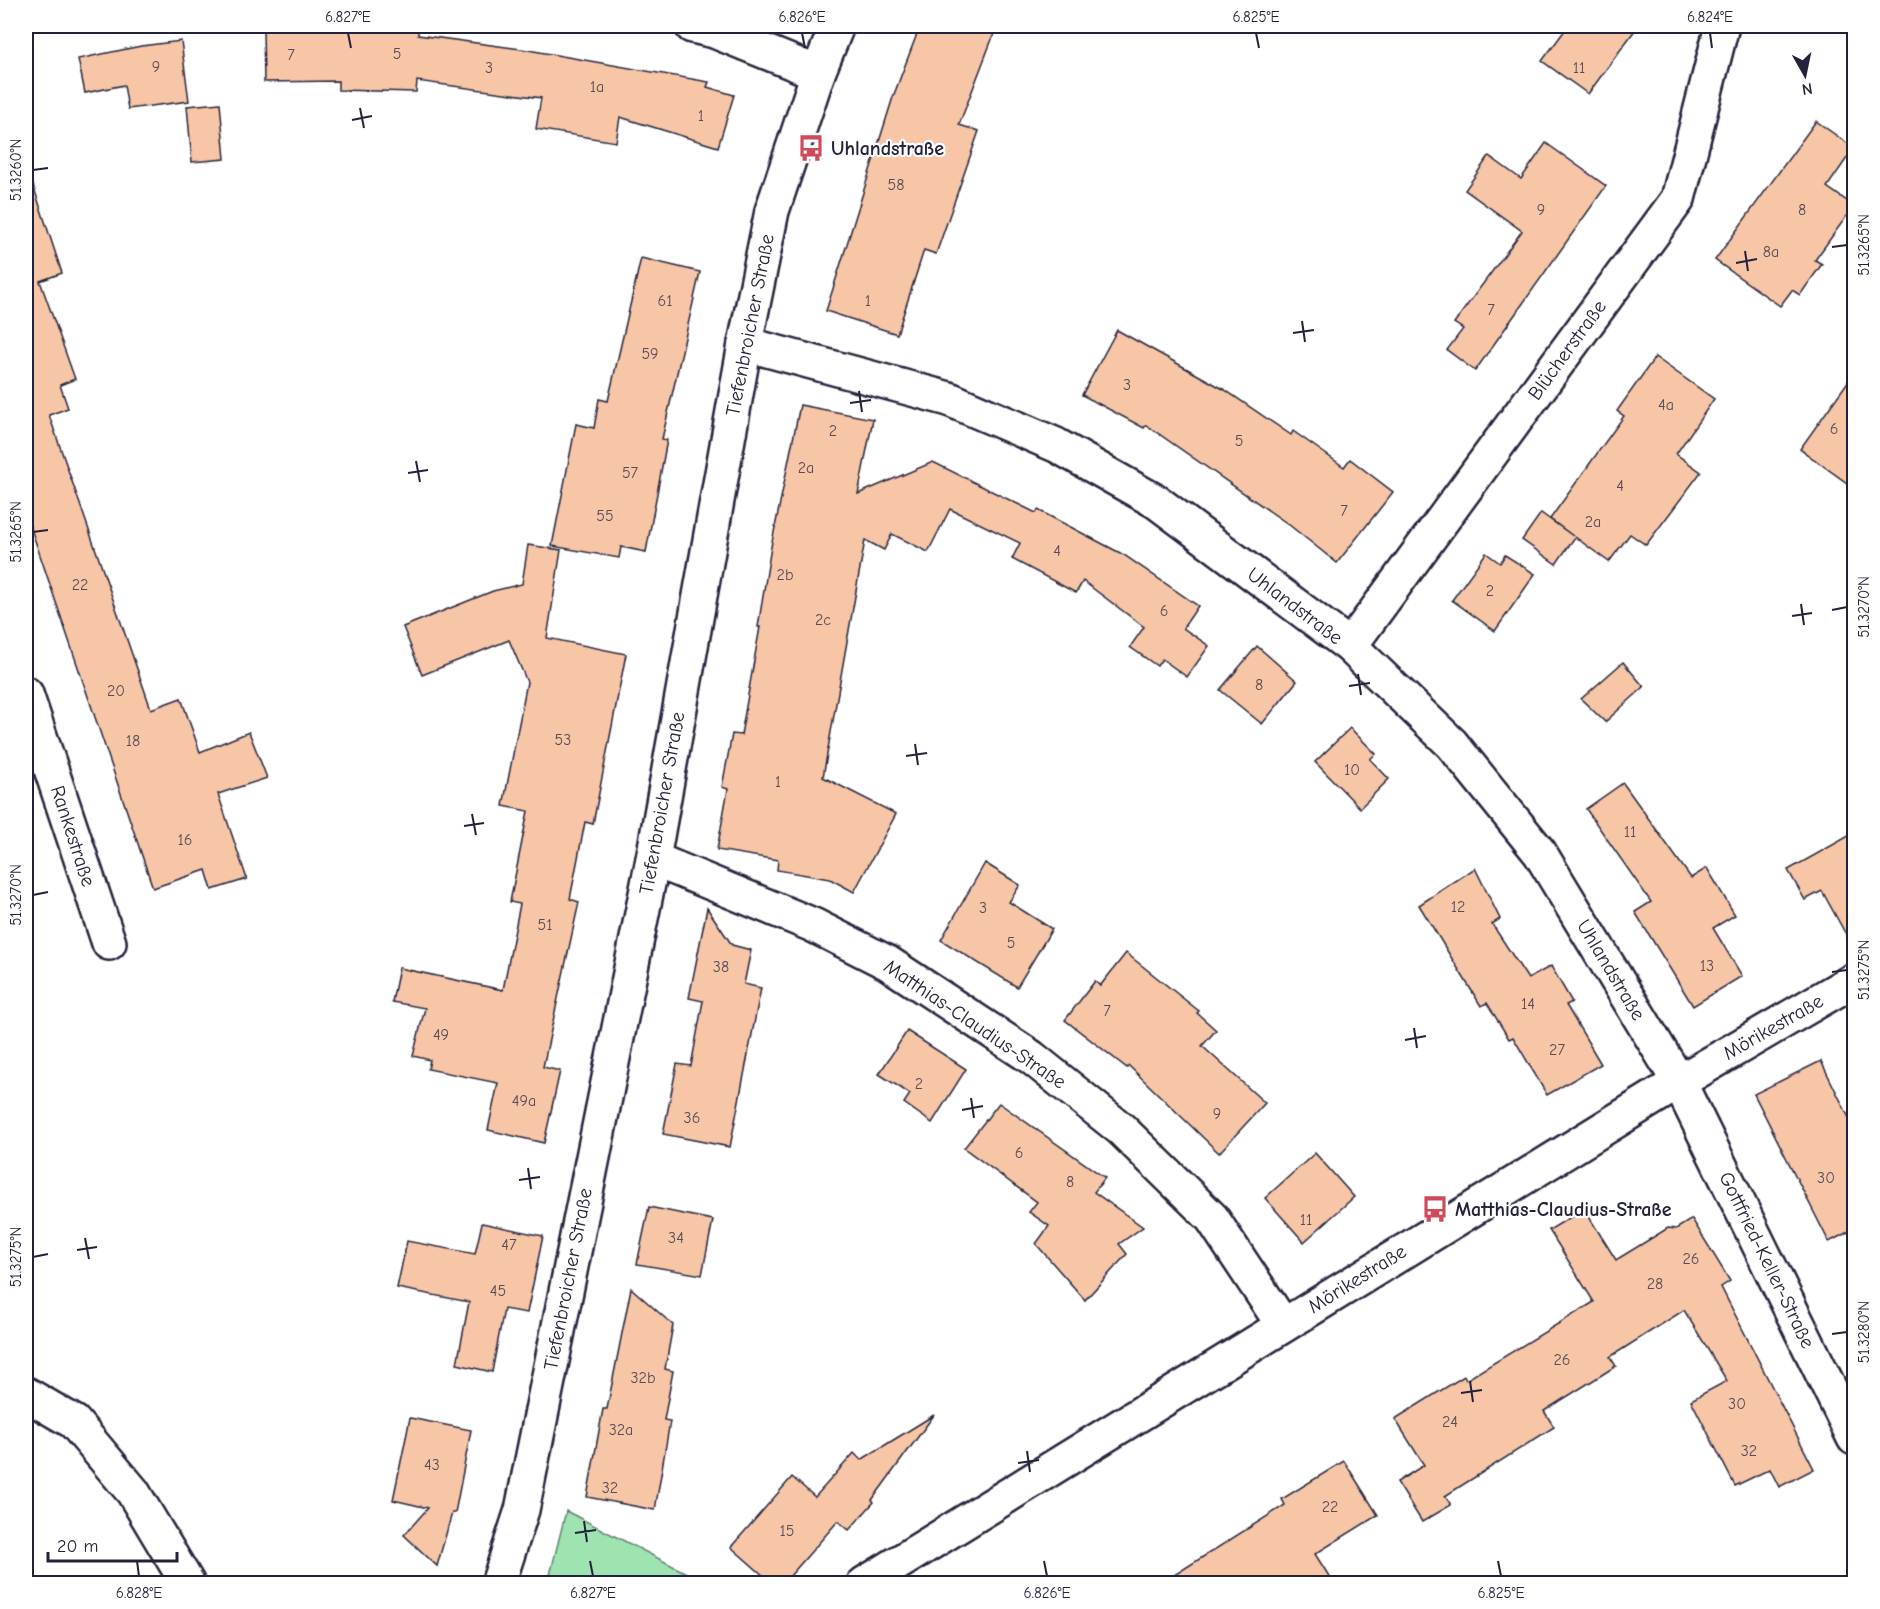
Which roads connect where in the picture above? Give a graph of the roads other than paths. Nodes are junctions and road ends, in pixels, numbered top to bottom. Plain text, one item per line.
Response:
1 (692, 26) edge
2 (837, 26) edge
3 (1722, 26) edge
4 (818, 73) junction
5 (745, 344) junction
6 (1350, 646) junction
7 (26, 694) edge
8 (653, 859) junction
9 (109, 943) dead end
10 (1854, 980) edge
11 (1679, 1082) junction
12 (1283, 1325) junction
13 (26, 1394) edge
14 (1854, 1438) edge
15 (188, 1584) edge
16 (498, 1584) edge
17 (864, 1584) edge

1 - 4 street
2 - 4 street, Tiefenbroicher Straße
3 - 6 street, Blücherstraße
4 - 5 street, Tiefenbroicher Straße
5 - 6 street, Uhlandstraße
5 - 8 street, Tiefenbroicher Straße
6 - 11 street, Uhlandstraße
7 - 9 street, Rankestraße
8 - 12 street, Matthias-Claudius-Straße
8 - 16 street, Tiefenbroicher Straße
10 - 11 street, Mörikestraße
11 - 12 street, Mörikestraße
11 - 14 street, Gottfried-Keller-Straße
12 - 17 street, Mörikestraße
13 - 15 street

